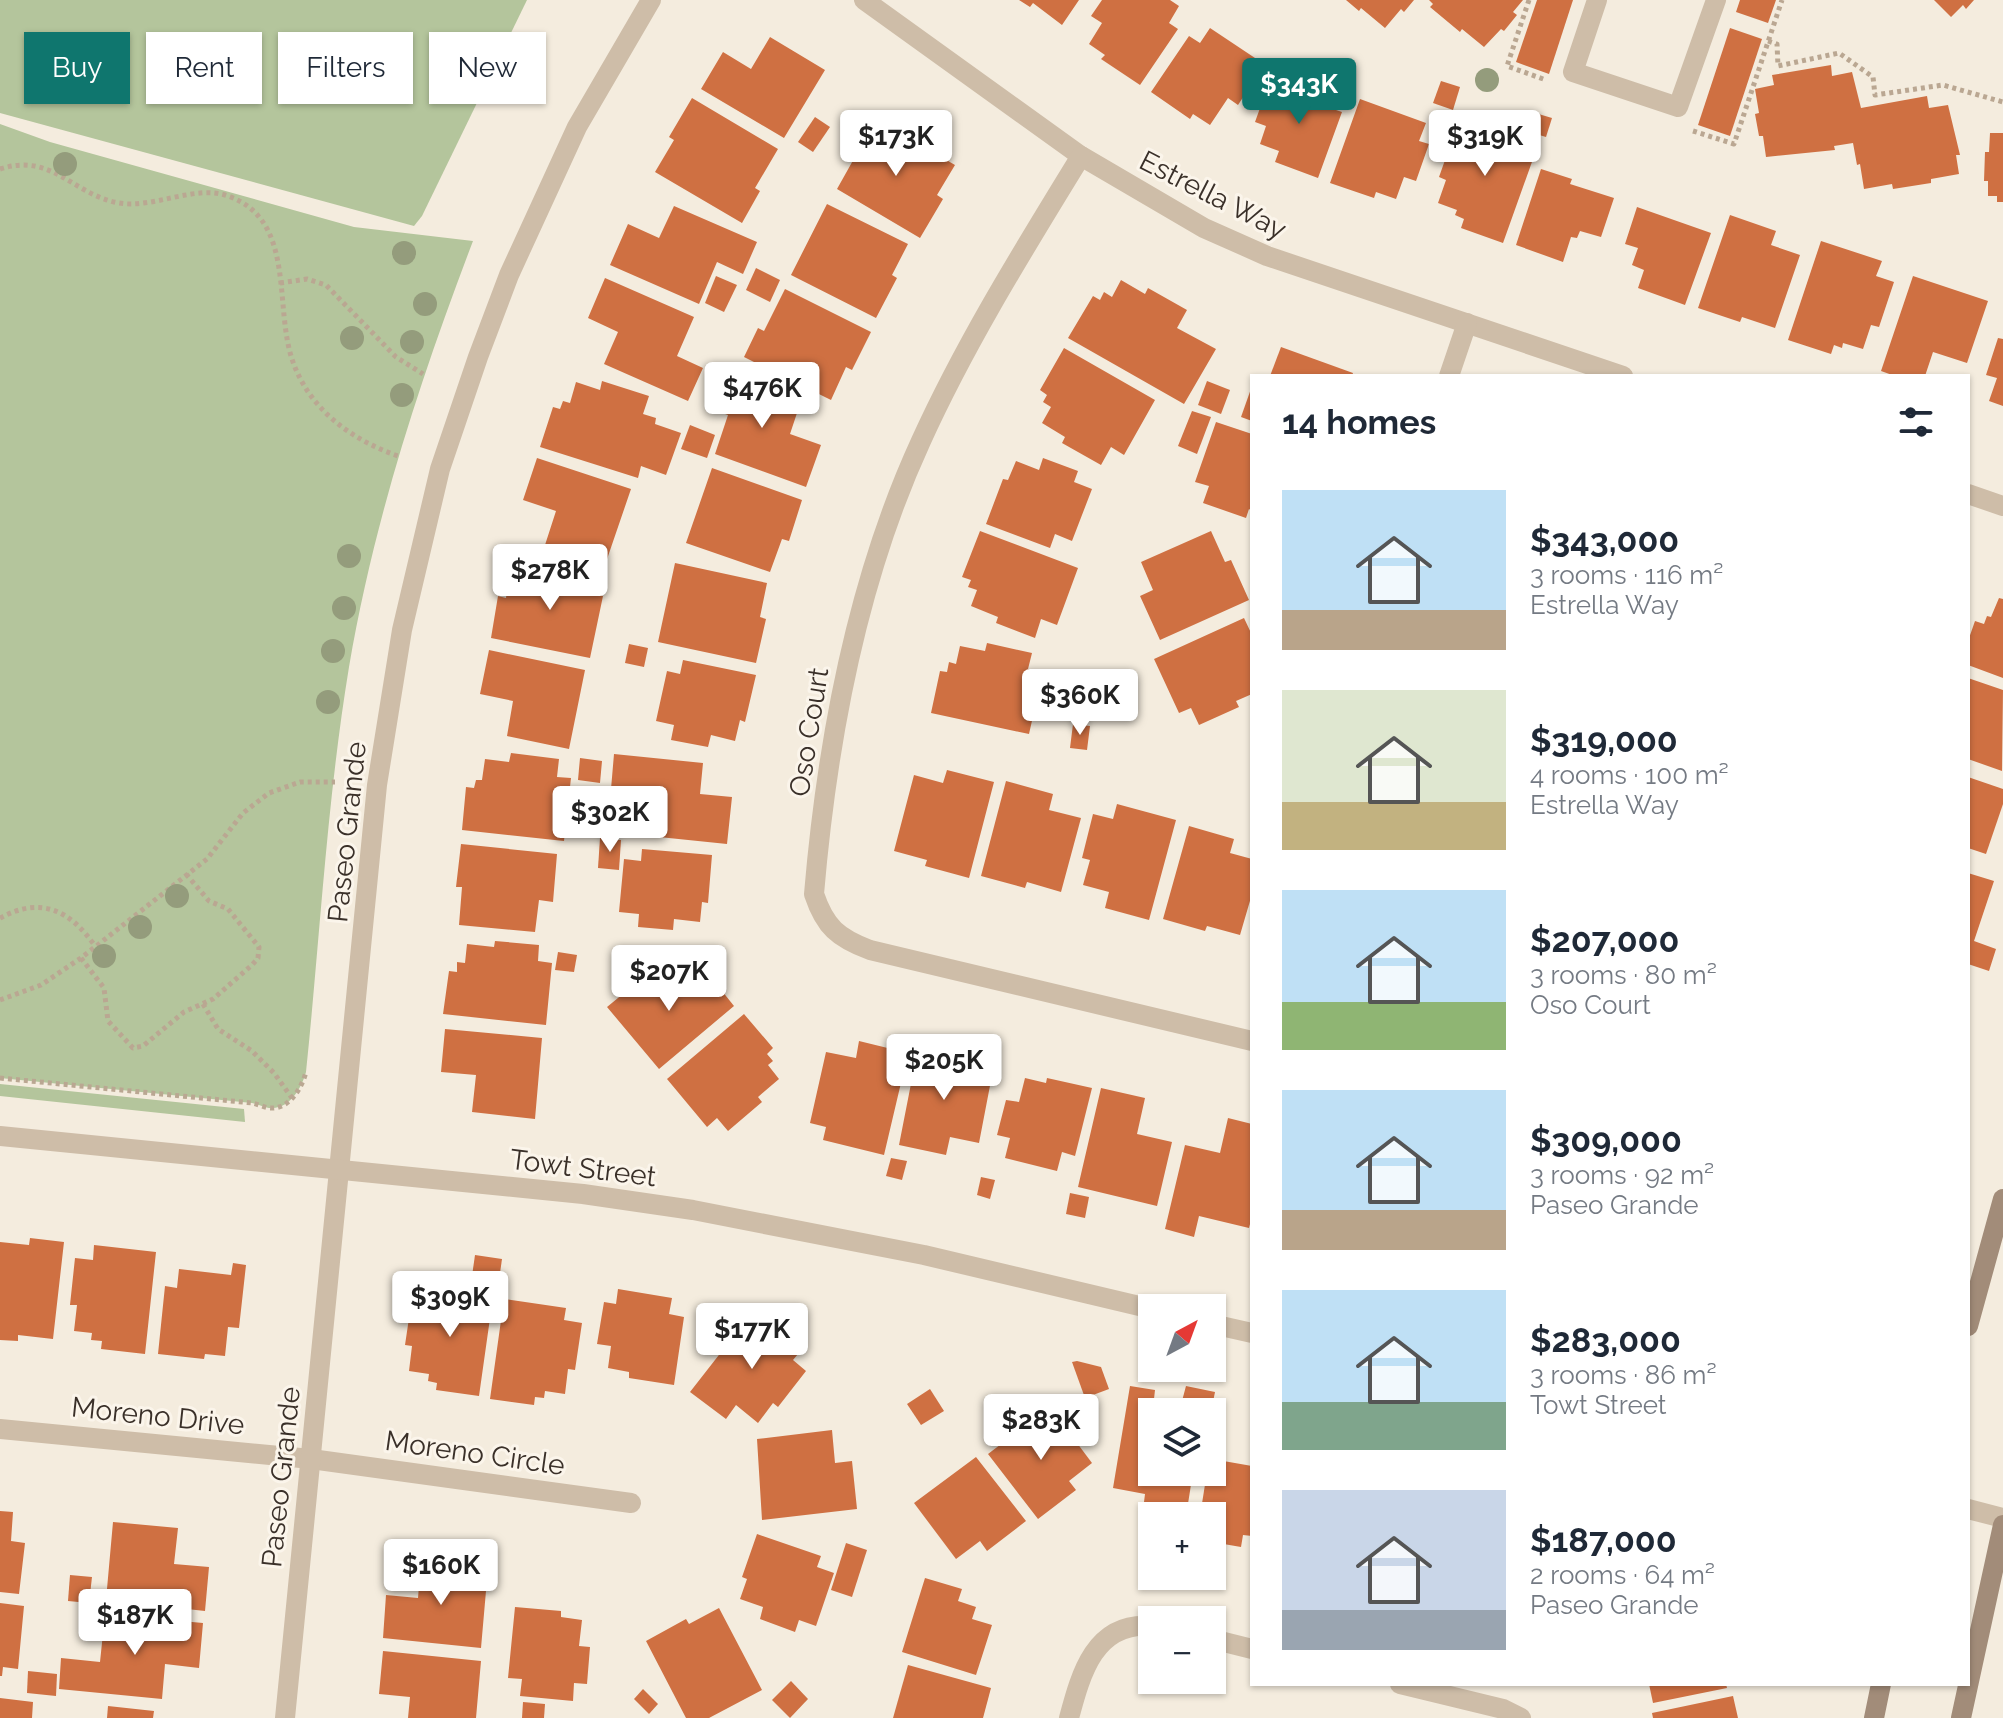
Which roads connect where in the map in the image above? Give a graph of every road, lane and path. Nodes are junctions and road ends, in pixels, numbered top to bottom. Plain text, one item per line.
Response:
1 (651, 0) edge
2 (864, 0) edge
3 (1529, 0) edge
4 (1597, 0) edge
5 (1716, 0) edge
6 (1782, 0) edge
7 (1768, 41) junction
8 (1573, 72) junction
9 (2003, 102) edge
10 (1678, 107) junction
11 (1081, 156) junction
12 (0, 169) edge
13 (280, 283) junction
14 (1467, 323) junction
15 (423, 374) dead end
16 (1450, 374) edge
17 (1617, 374) edge
18 (398, 456) dead end
19 (1970, 495) edge
20 (2003, 506) edge
21 (335, 782) dead end
22 (186, 874) junction
23 (0, 918) edge
24 (95, 946) junction
25 (81, 958) junction
26 (0, 1000) edge
27 (203, 1004) junction
28 (1250, 1041) edge
29 (306, 1072) dead end
30 (0, 1078) edge
31 (292, 1098) junction
32 (0, 1136) edge
33 (339, 1172) junction
34 (2003, 1199) edge
35 (1138, 1306) edge
36 (1970, 1319) edge
37 (1226, 1327) edge
38 (1250, 1333) edge
39 (0, 1429) edge
40 (311, 1459) junction
41 (631, 1503) dead end
42 (1970, 1510) edge
43 (2003, 1518) edge
44 (2003, 1525) edge
45 (1138, 1625) edge
46 (1226, 1642) edge
47 (1250, 1648) edge
48 (1970, 1677) edge
49 (1408, 1686) edge
50 (1881, 1686) edge
51 (1968, 1686) edge
52 (285, 1718) edge
53 (1069, 1718) edge
54 (1521, 1718) edge
55 (1874, 1718) edge
56 (1961, 1718) edge

1 - 33 street, Paseo Grande
2 - 11 street, Estrella Way
3 - 8 path
4 - 8 street
5 - 10 street
6 - 7 path
7 - 9 path
7 - 10 path
8 - 10 street
11 - 14 street, Estrella Way
11 - 28 street, Oso Court
12 - 13 path
13 - 15 path
13 - 18 path
14 - 16 street
14 - 17 street, Estrella Way
19 - 20 street
21 - 22 path
22 - 24 path
22 - 27 path
23 - 24 path
24 - 25 path
25 - 26 path
25 - 27 path
27 - 31 path
29 - 31 path
30 - 31 path
32 - 33 street, Towt Street
33 - 35 street, Towt Street
33 - 40 street, Paseo Grande
34 - 36 main road
37 - 38 street
39 - 40 street, Moreno Drive
40 - 41 street, Moreno Circle
40 - 52 street, Paseo Grande
42 - 43 street
44 - 48 main road
45 - 53 street
46 - 47 street
49 - 54 street
50 - 55 main road
51 - 56 main road

